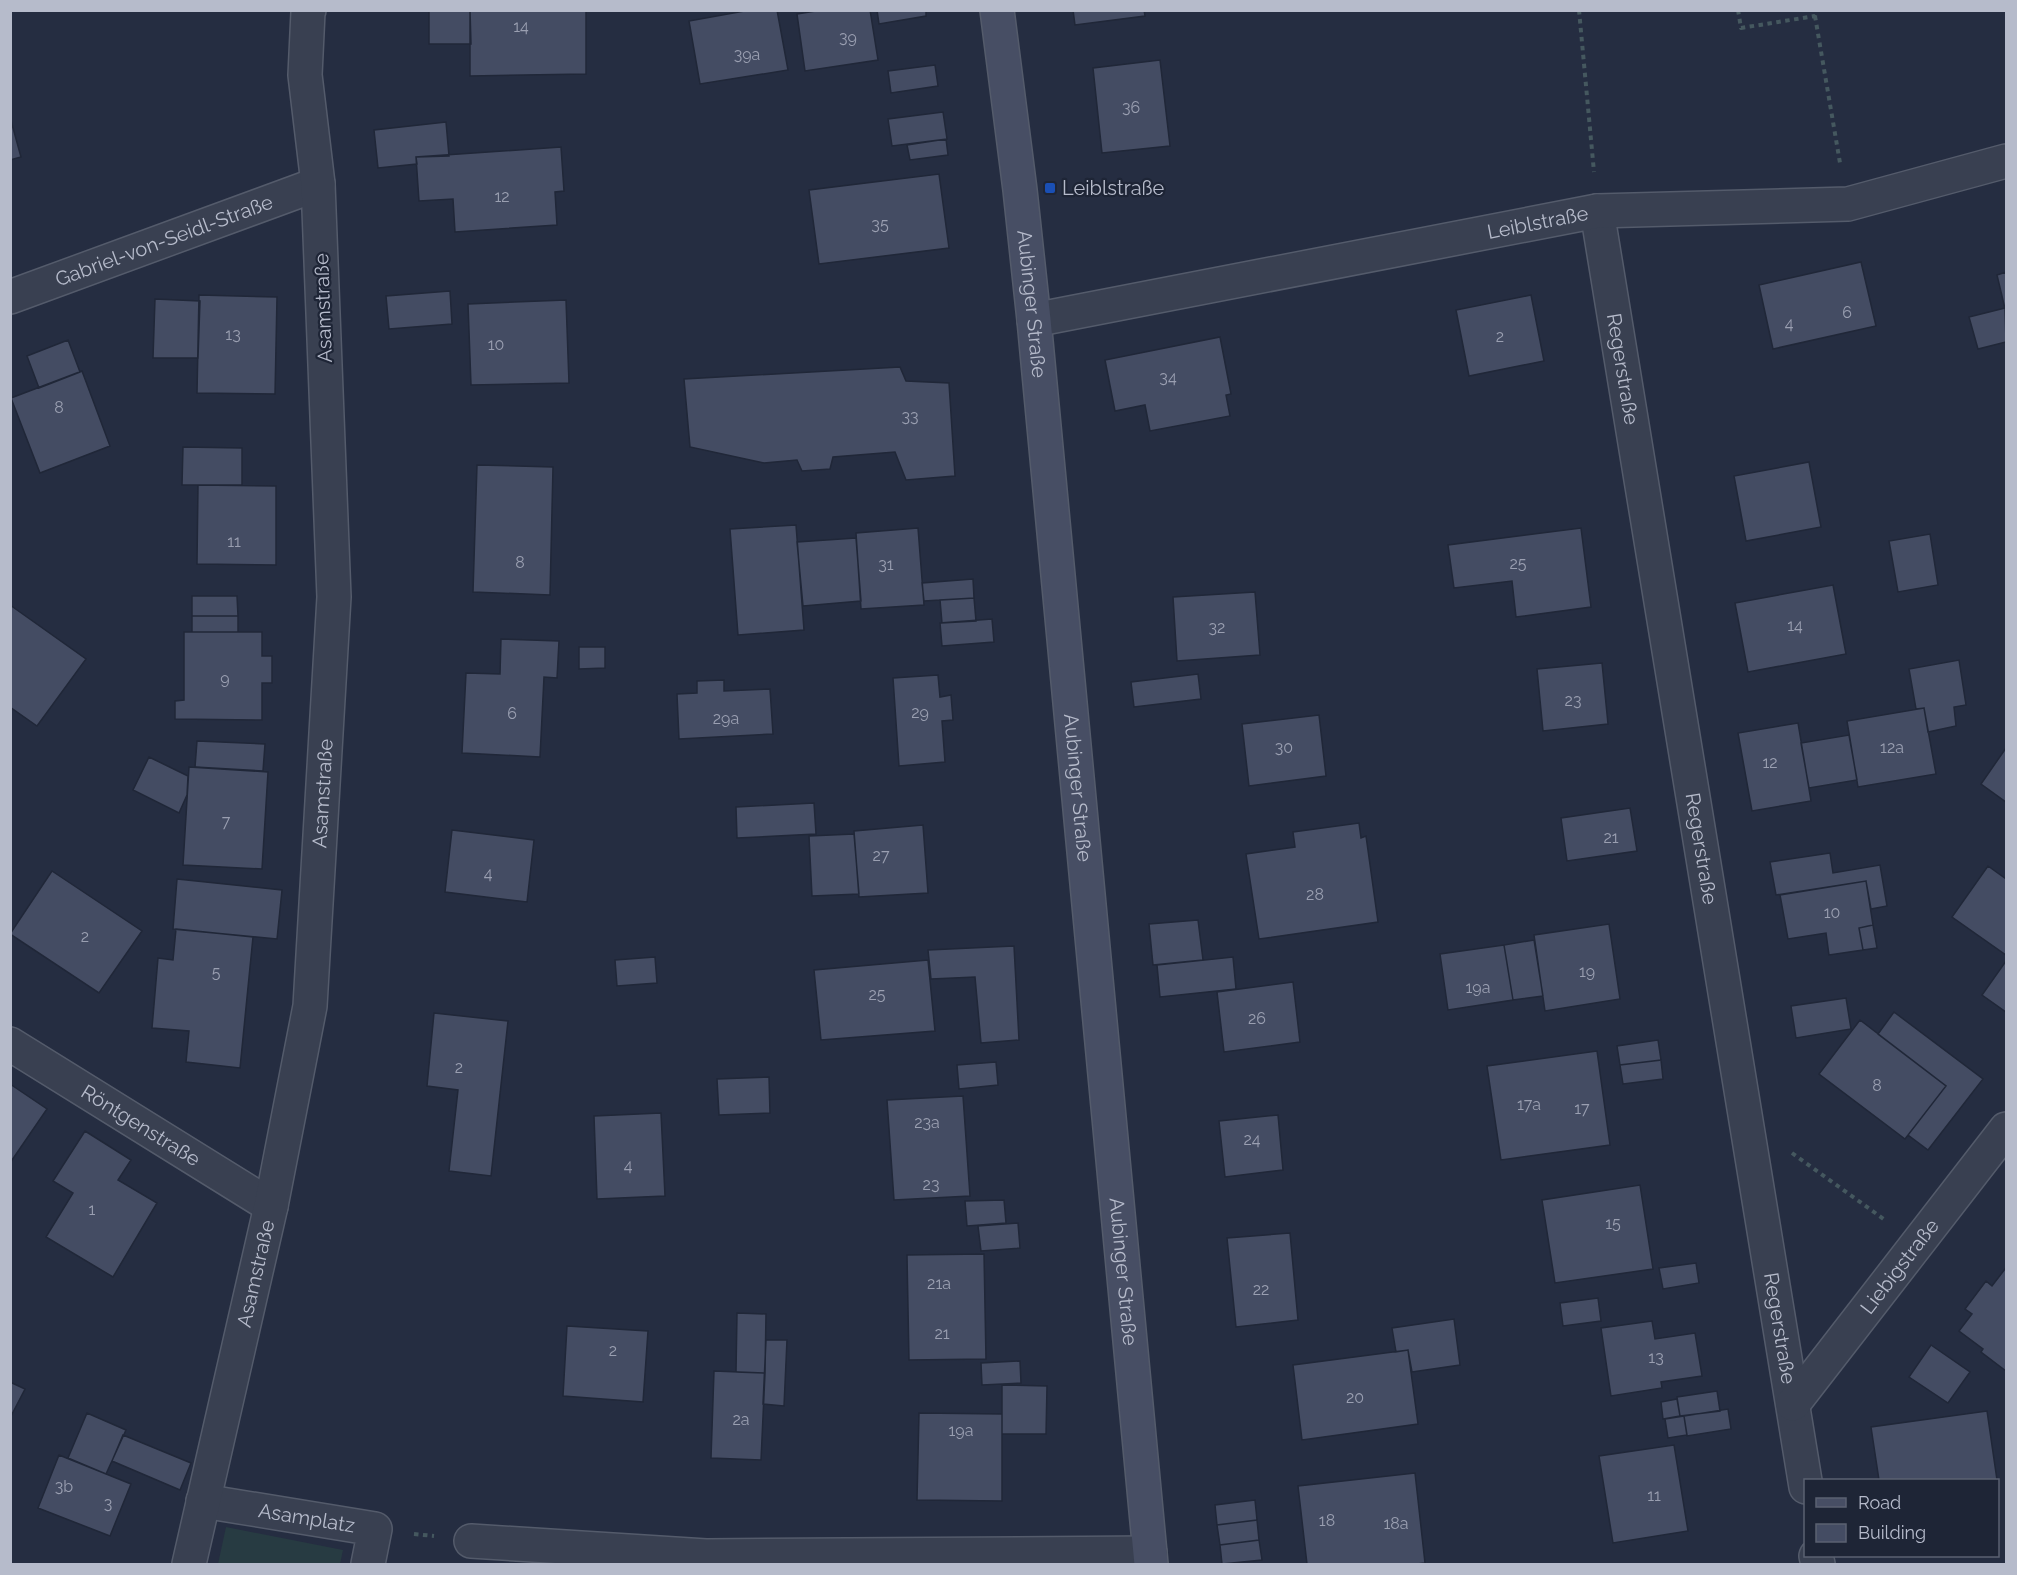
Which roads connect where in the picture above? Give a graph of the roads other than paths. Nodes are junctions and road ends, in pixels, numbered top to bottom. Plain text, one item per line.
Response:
1 (309, 10) edge
2 (997, 10) edge
3 (2007, 161) edge
4 (318, 184) junction
5 (1597, 211) junction
6 (10, 297) edge
7 (1034, 320) junction
8 (10, 1044) edge
9 (2007, 1129) edge
10 (271, 1206) junction
11 (1793, 1404) junction
12 (1805, 1479) edge
13 (203, 1501) junction
14 (471, 1541) road end
15 (1150, 1559) edge
16 (189, 1564) edge
17 (368, 1564) edge

1 - 4 street, Asamstraße
2 - 7 street, Aubinger Straße
3 - 5 street, Leiblstraße
4 - 6 street, Gabriel-von-Seidl-Straße
4 - 10 street, Asamstraße
5 - 7 street, Leiblstraße
5 - 11 street, Regerstraße
7 - 15 street, Aubinger Straße
8 - 10 street, Röntgenstraße
9 - 11 street, Liebigstraße
10 - 13 street, Asamstraße
11 - 12 street, Regerstraße
13 - 16 street, Asamstraße
13 - 17 street, Asamplatz
14 - 15 street

